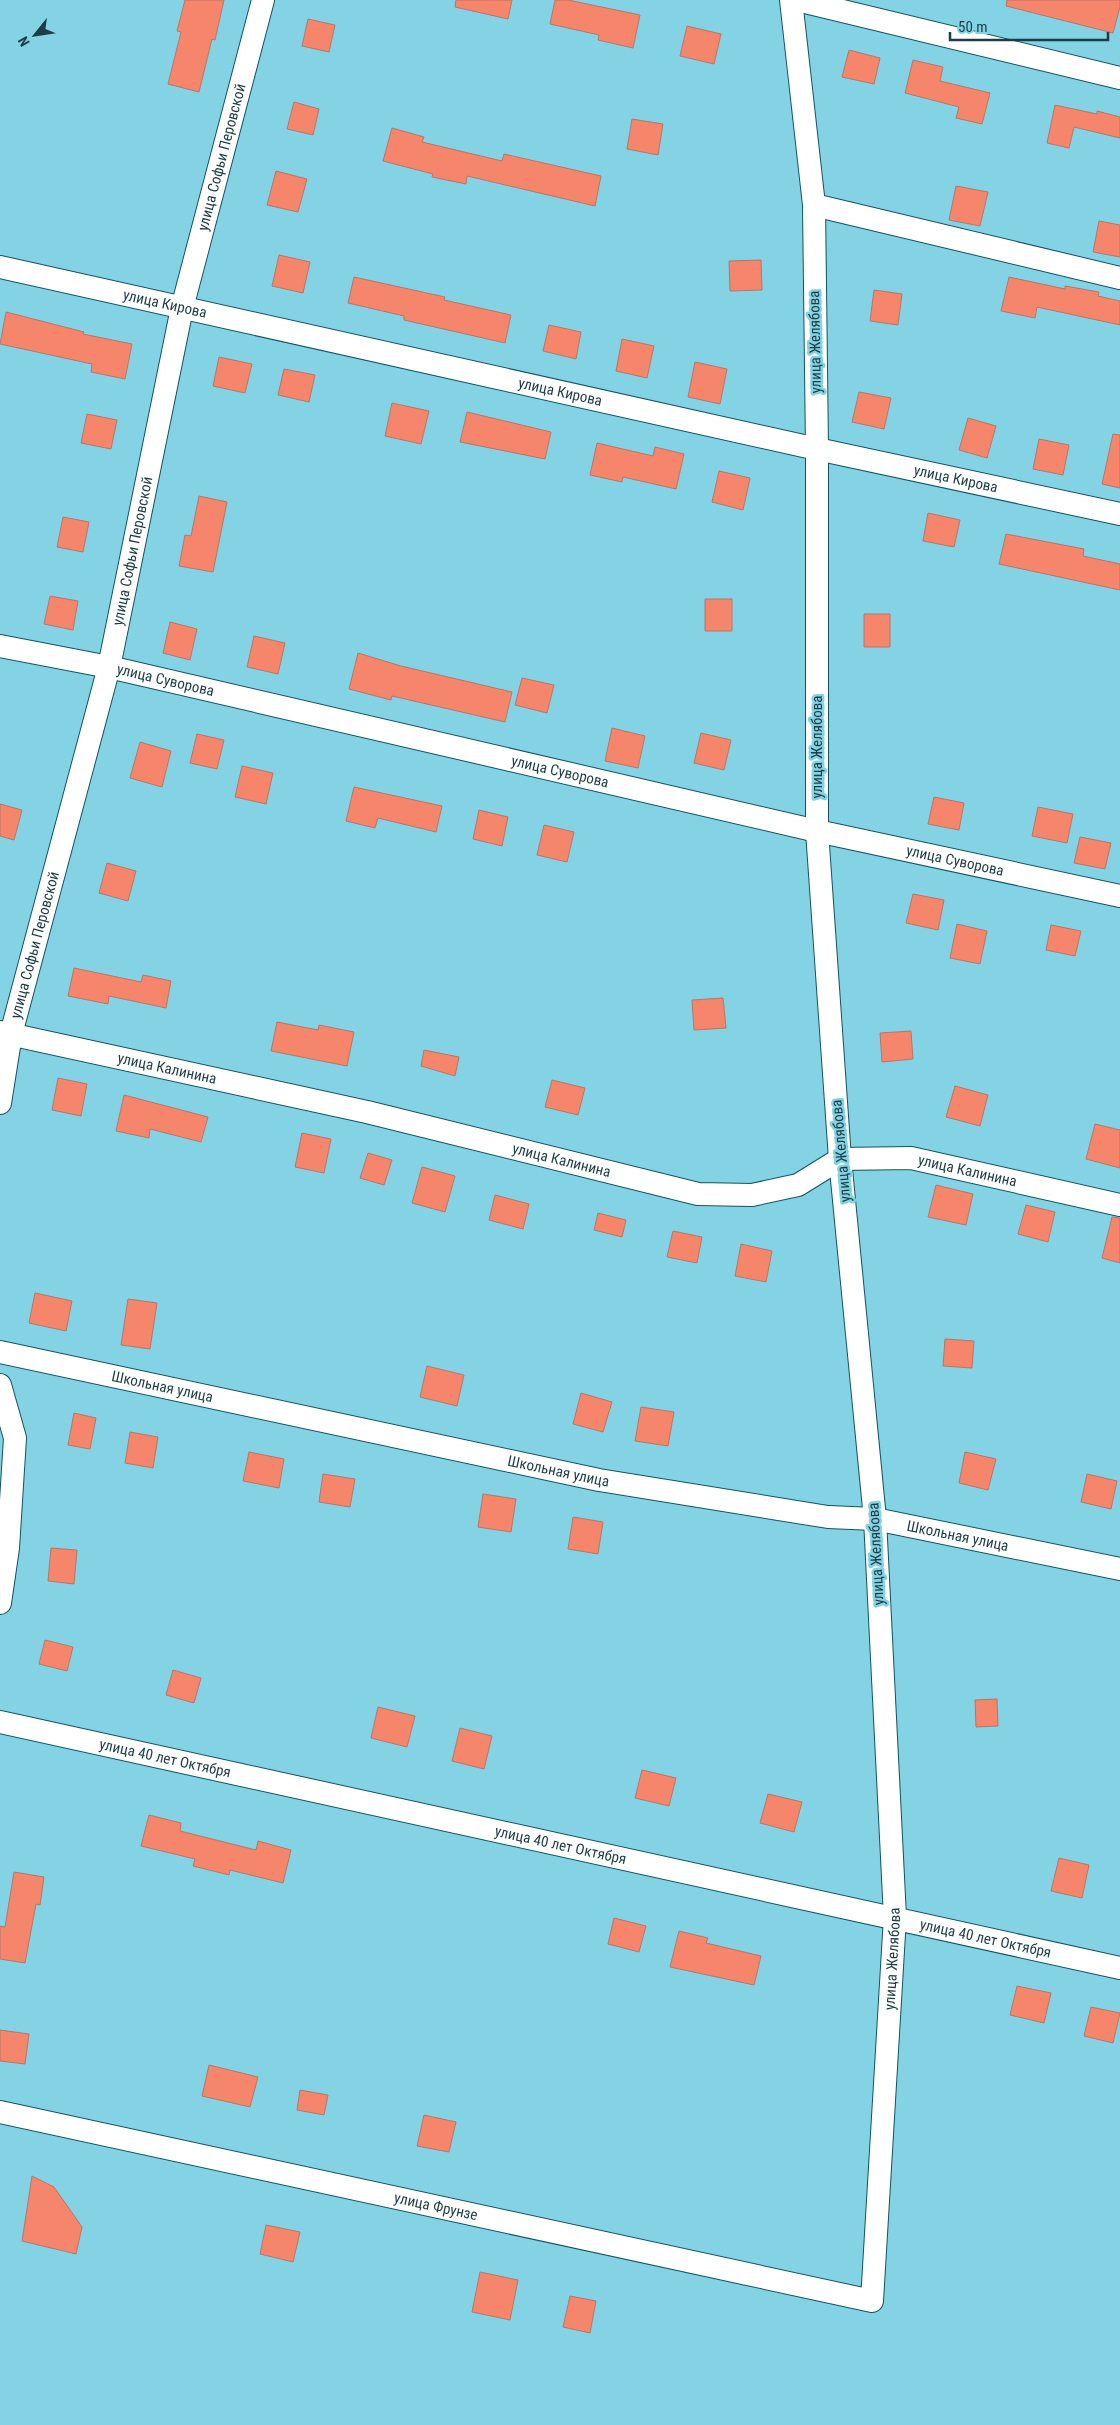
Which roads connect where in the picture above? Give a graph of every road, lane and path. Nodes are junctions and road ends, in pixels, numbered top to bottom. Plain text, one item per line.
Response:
1 (262, 0) edge
2 (791, 0) edge
3 (797, 0) edge
4 (1120, 78) edge
5 (814, 205) junction
6 (0, 267) edge
7 (1120, 278) edge
8 (182, 308) junction
9 (817, 449) junction
10 (1120, 514) edge
11 (0, 646) edge
12 (109, 668) junction
13 (817, 831) junction
14 (1120, 896) edge
15 (5, 1033) edge
16 (0, 1103) edge
17 (840, 1159) junction
18 (1120, 1205) edge
19 (0, 1352) edge
20 (0, 1385) edge
21 (875, 1519) junction
22 (1120, 1569) edge
23 (0, 1603) edge
24 (0, 1722) edge
25 (895, 1917) junction
26 (1120, 1968) edge
27 (0, 2112) edge
28 (872, 2301) joint

1 - 8 street, улица Софьи Перовской
2 - 5 street, улица Желябова
3 - 4 street
5 - 7 street
5 - 9 street, улица Желябова
6 - 8 street, улица Кирова
8 - 9 street, улица Кирова
8 - 12 street, улица Софьи Перовской
9 - 10 street, улица Кирова
9 - 13 street, улица Желябова
11 - 12 street, улица Суворова
12 - 13 street, улица Суворова
12 - 15 street, улица Софьи Перовской
13 - 14 street, улица Суворова
13 - 17 street, улица Желябова
15 - 16 street, улица Софьи Перовской
15 - 17 street, улица Калинина
17 - 18 street, улица Калинина
17 - 21 street, улица Желябова
19 - 21 street, Школьная улица
20 - 23 street
21 - 22 street, Школьная улица
21 - 25 street, улица Желябова
24 - 25 street, улица 40 лет Октября
25 - 26 street, улица 40 лет Октября
25 - 28 street, улица Желябова
27 - 28 street, улица Фрунзе

